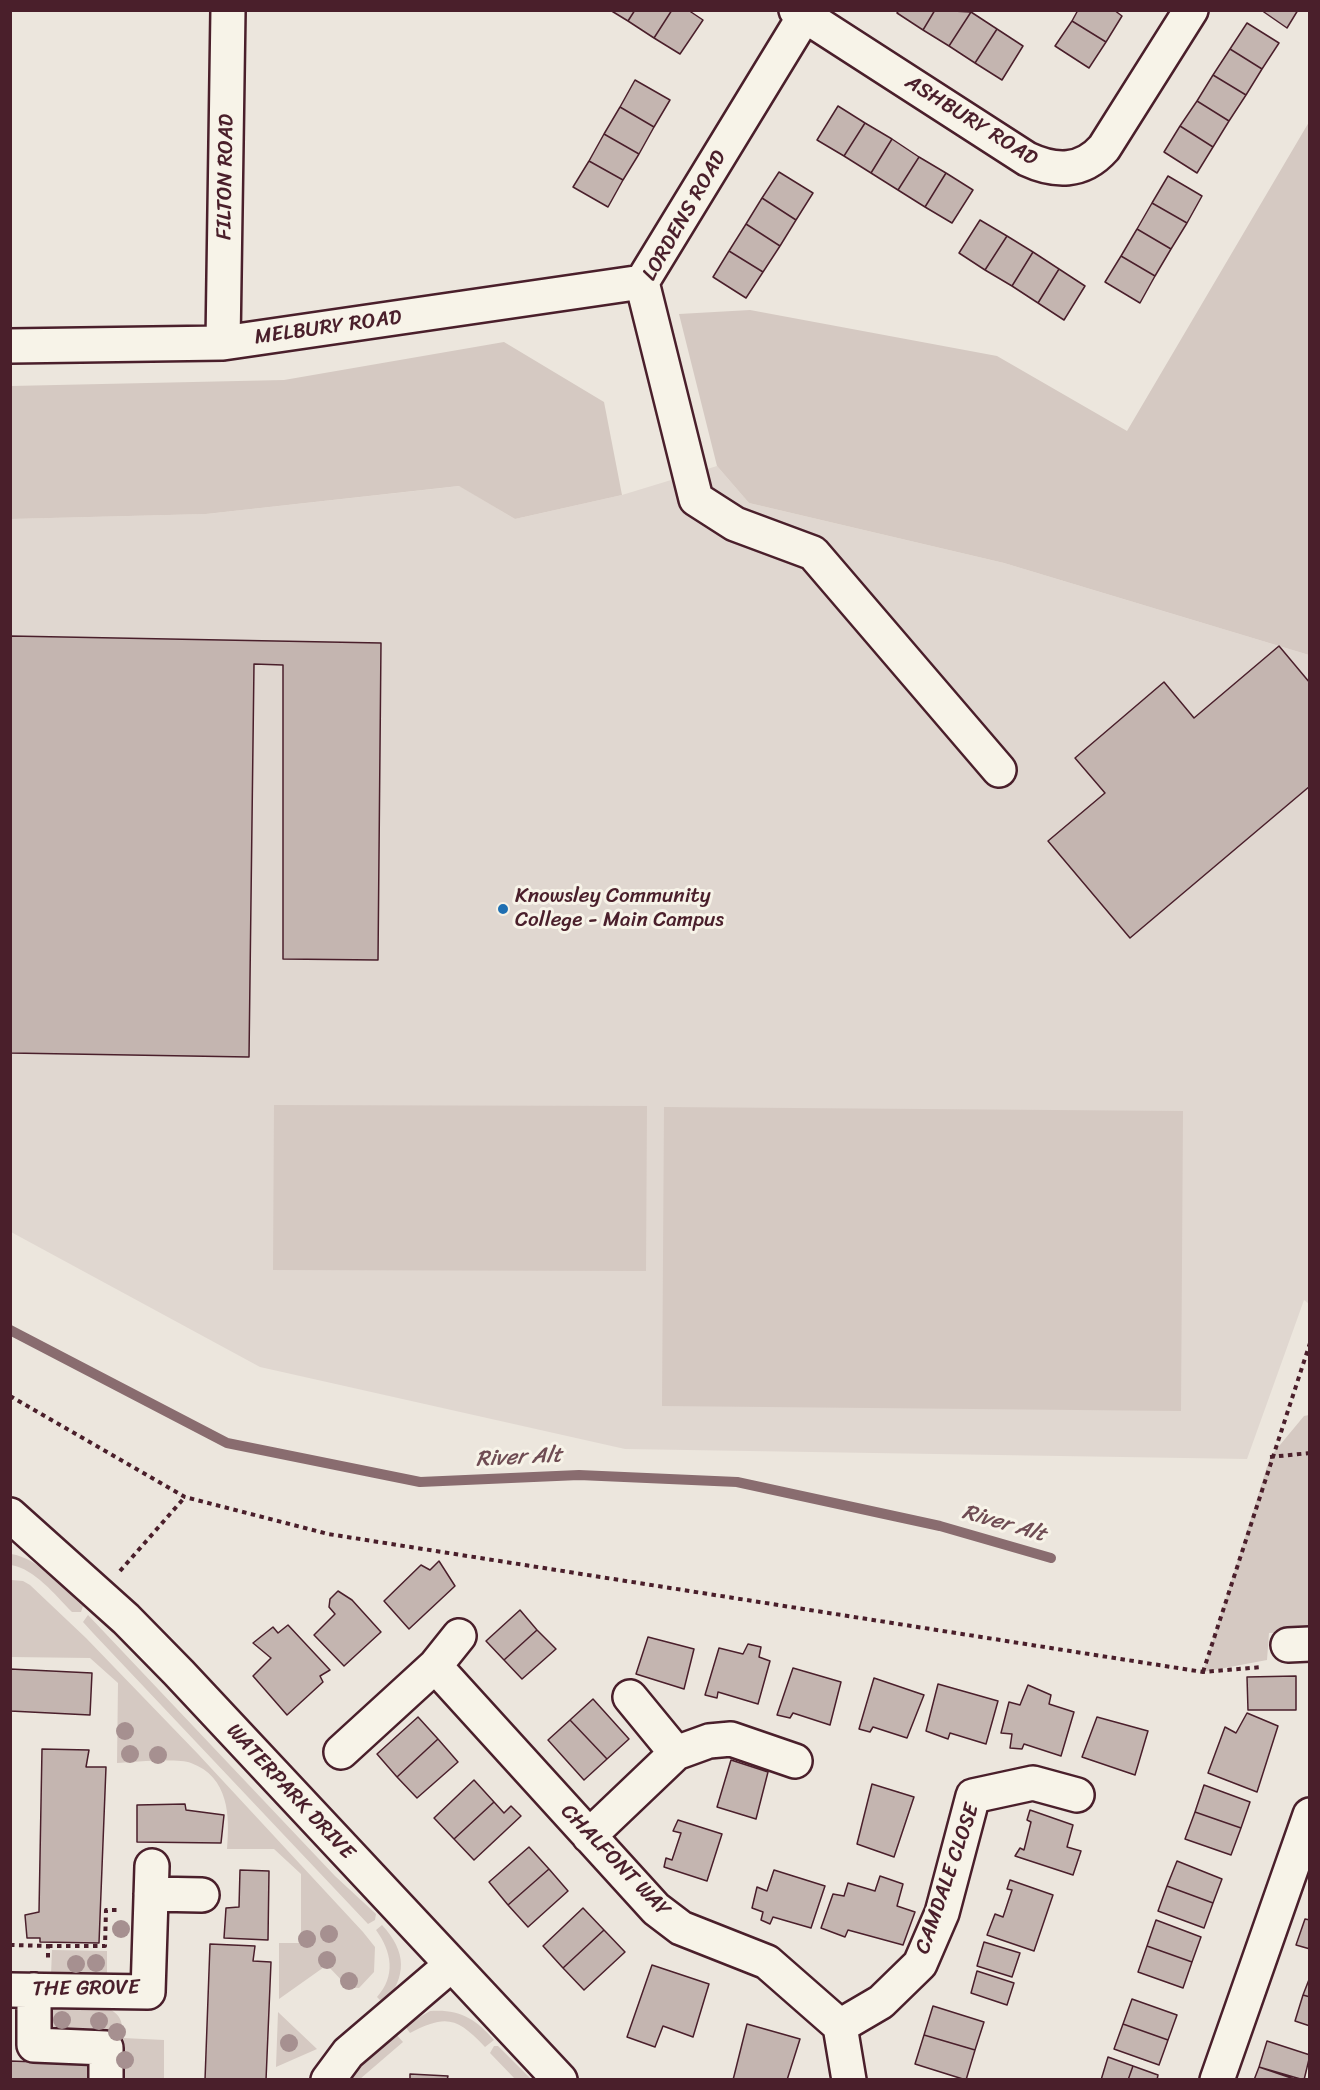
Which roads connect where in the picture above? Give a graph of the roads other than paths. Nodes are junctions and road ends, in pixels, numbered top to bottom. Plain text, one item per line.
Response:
1 (228, 10) edge
2 (1191, 10) edge
3 (803, 12) edge
4 (642, 282) junction
5 (223, 343) junction
6 (10, 346) edge
7 (999, 770) dead end
8 (10, 1515) edge
9 (459, 1636) dead end
10 (435, 1666) junction
11 (630, 1697) dead end
12 (341, 1752) dead end
13 (676, 1753) junction
14 (795, 1761) dead end
15 (1077, 1795) dead end
16 (1307, 1830) edge
17 (589, 1836) junction
18 (202, 1895) dead end
19 (451, 1965) junction
20 (22, 1990) edge
21 (840, 2026) junction
22 (106, 2079) edge
23 (328, 2079) edge
24 (560, 2079) edge
25 (849, 2079) edge
26 (1217, 2079) edge

1 - 5 street, FILTON ROAD
2 - 3 street, ASHBURY ROAD
3 - 4 street, LORDENS ROAD
4 - 5 street, MELBURY ROAD
4 - 7 street, LORDENS ROAD
5 - 6 street, MELBURY ROAD
8 - 19 street, WATERPARK DRIVE
9 - 10 street
10 - 12 street
10 - 17 street, CHALFONT WAY
11 - 13 street
13 - 14 street
13 - 17 street
15 - 21 street, CAMDALE CLOSE
16 - 26 street
17 - 21 street, CHALFONT WAY
18 - 20 street, THE GROVE
19 - 23 street
19 - 24 street, WATERPARK DRIVE
20 - 22 street
21 - 25 street

